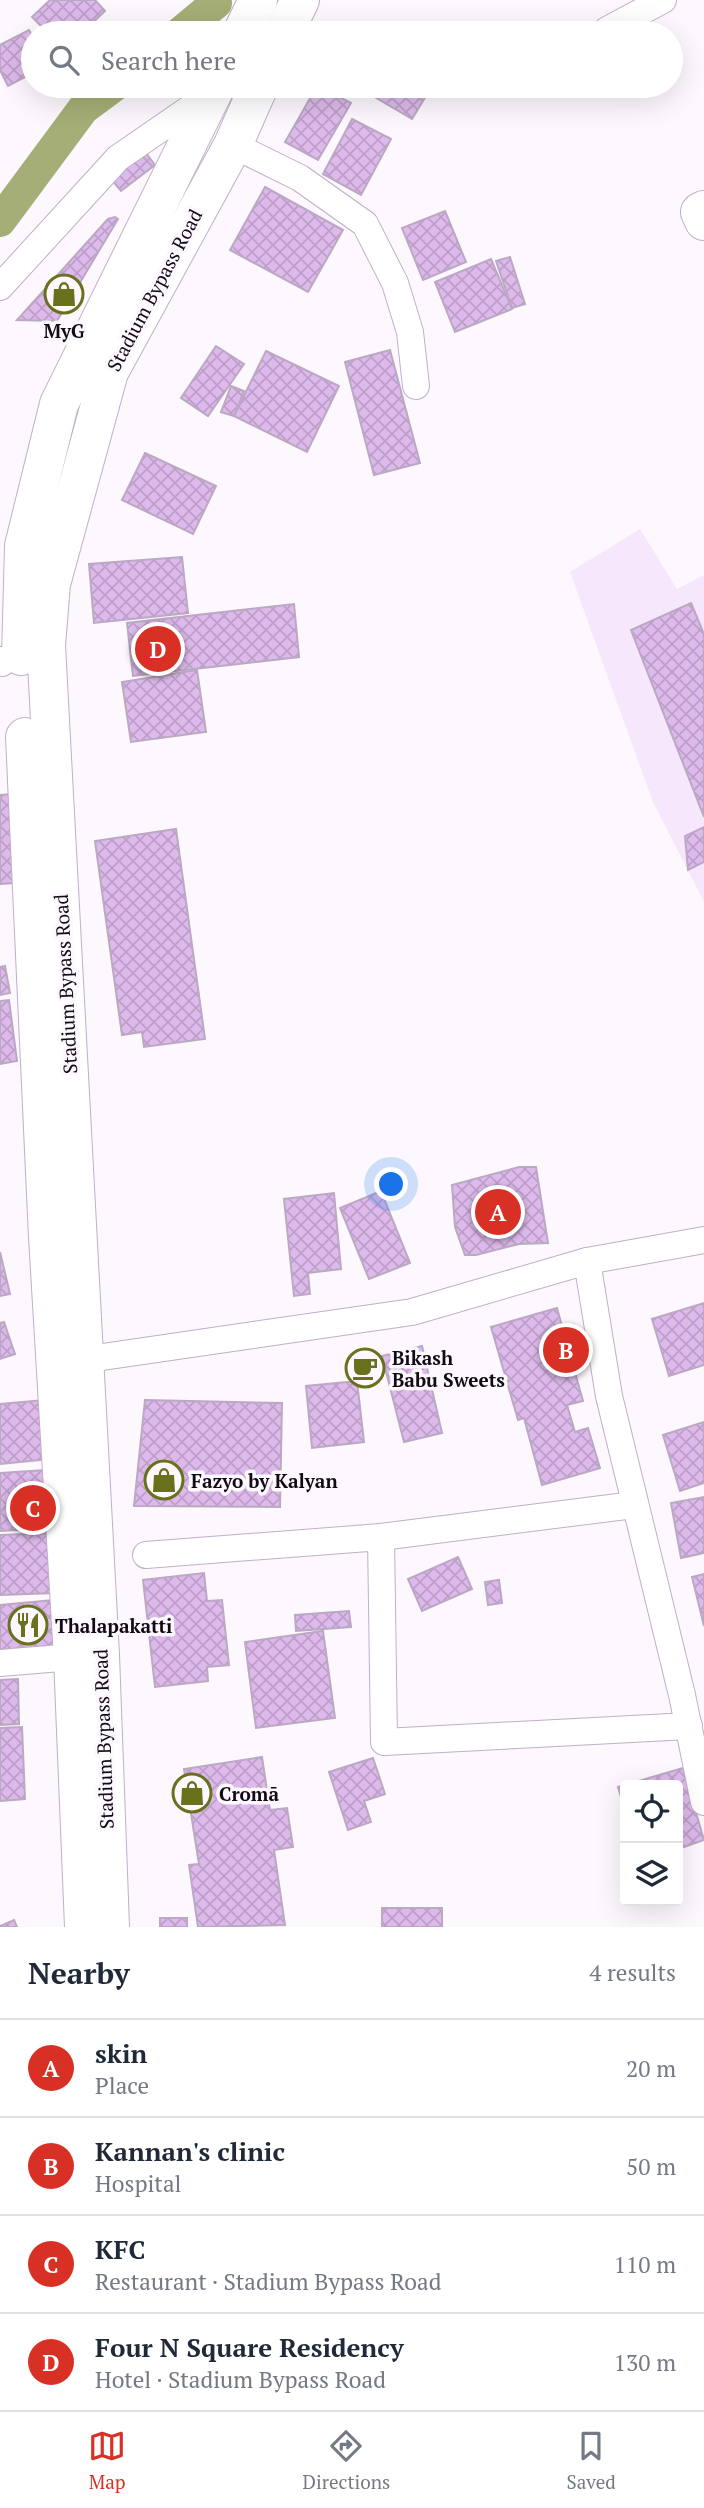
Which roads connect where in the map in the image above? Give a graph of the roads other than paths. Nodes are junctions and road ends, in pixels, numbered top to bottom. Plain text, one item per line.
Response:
1 (258, 0) edge
2 (300, 0) edge
3 (663, 0) edge
4 (248, 21) edge
5 (290, 21) edge
6 (624, 21) edge
7 (206, 98) edge
8 (214, 98) edge
9 (254, 98) edge
10 (233, 145) junction
11 (704, 210) edge
12 (704, 221) edge
13 (0, 287) edge
14 (416, 386) dead end
15 (6, 660) edge
16 (704, 1240) edge
17 (587, 1261) junction
18 (70, 1362) junction
19 (634, 1505) junction
20 (382, 1536) junction
21 (145, 1555) dead end
22 (73, 1657) junction
23 (0, 1663) edge
24 (689, 1726) junction
25 (704, 1802) edge
26 (84, 1927) edge
27 (110, 1927) edge

1 - 4 street
2 - 5 street
3 - 6 street
7 - 13 street
8 - 15 street, Stadium Bypass Road
9 - 10 street, Stadium Bypass Road
10 - 14 street
10 - 18 street, Stadium Bypass Road
11 - 12 street
15 - 18 street, Stadium Bypass Road
16 - 17 street
17 - 18 street
17 - 19 street
18 - 22 street, Stadium Bypass Road
18 - 27 street, Stadium Bypass Road
19 - 20 street
19 - 24 street
20 - 21 street
20 - 24 street
22 - 23 street
22 - 26 street, Stadium Bypass Road
24 - 25 street

